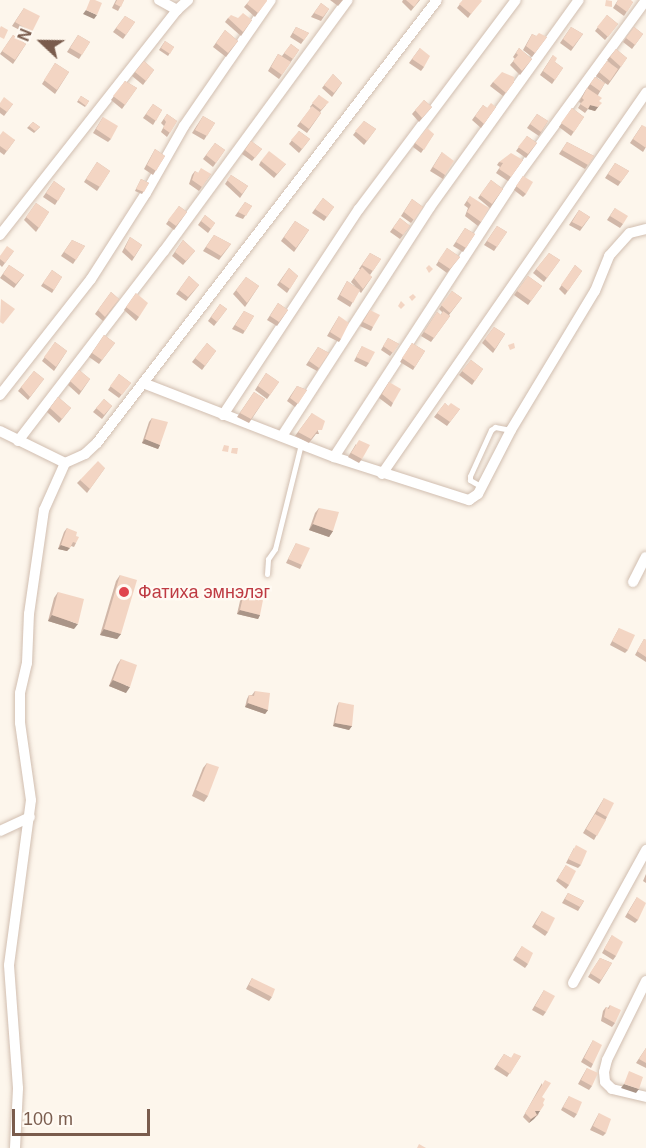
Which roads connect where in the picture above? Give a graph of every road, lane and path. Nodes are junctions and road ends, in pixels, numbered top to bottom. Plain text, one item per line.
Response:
1 (159, 0) edge
2 (188, 0) edge
3 (271, 0) edge
4 (348, 0) edge
5 (437, 0) edge
6 (516, 0) edge
7 (579, 0) edge
8 (645, 0) edge
9 (177, 10) junction
10 (646, 93) edge
11 (646, 229) edge
12 (0, 235) edge
13 (143, 383) junction
14 (0, 395) edge
15 (223, 415) junction
16 (511, 430) junction
17 (0, 431) edge
18 (282, 436) junction
19 (18, 441) junction
20 (301, 444) junction
21 (334, 457) junction
22 (65, 464) junction
23 (382, 474) junction
24 (482, 487) junction
25 (646, 557) edge
26 (267, 574) dead end
27 (633, 582) dead end
28 (30, 817) junction
29 (0, 831) edge
30 (646, 850) edge
31 (646, 981) edge
32 (573, 983) dead end
33 (645, 1093) edge
34 (15, 1148) edge

1 - 9 street
2 - 9 street
3 - 14 street
4 - 19 street
5 - 13 street
6 - 15 street
7 - 18 street
8 - 21 street
9 - 12 street
10 - 23 street
11 - 16 street
13 - 15 street
13 - 22 street
15 - 18 street
16 - 24 street
16 - 24 lane
17 - 19 street
18 - 20 street
19 - 22 street
20 - 21 street
20 - 26 lane
21 - 23 street
22 - 28 street
23 - 24 street
25 - 27 street
28 - 29 street
28 - 34 street
30 - 32 street
31 - 33 street

